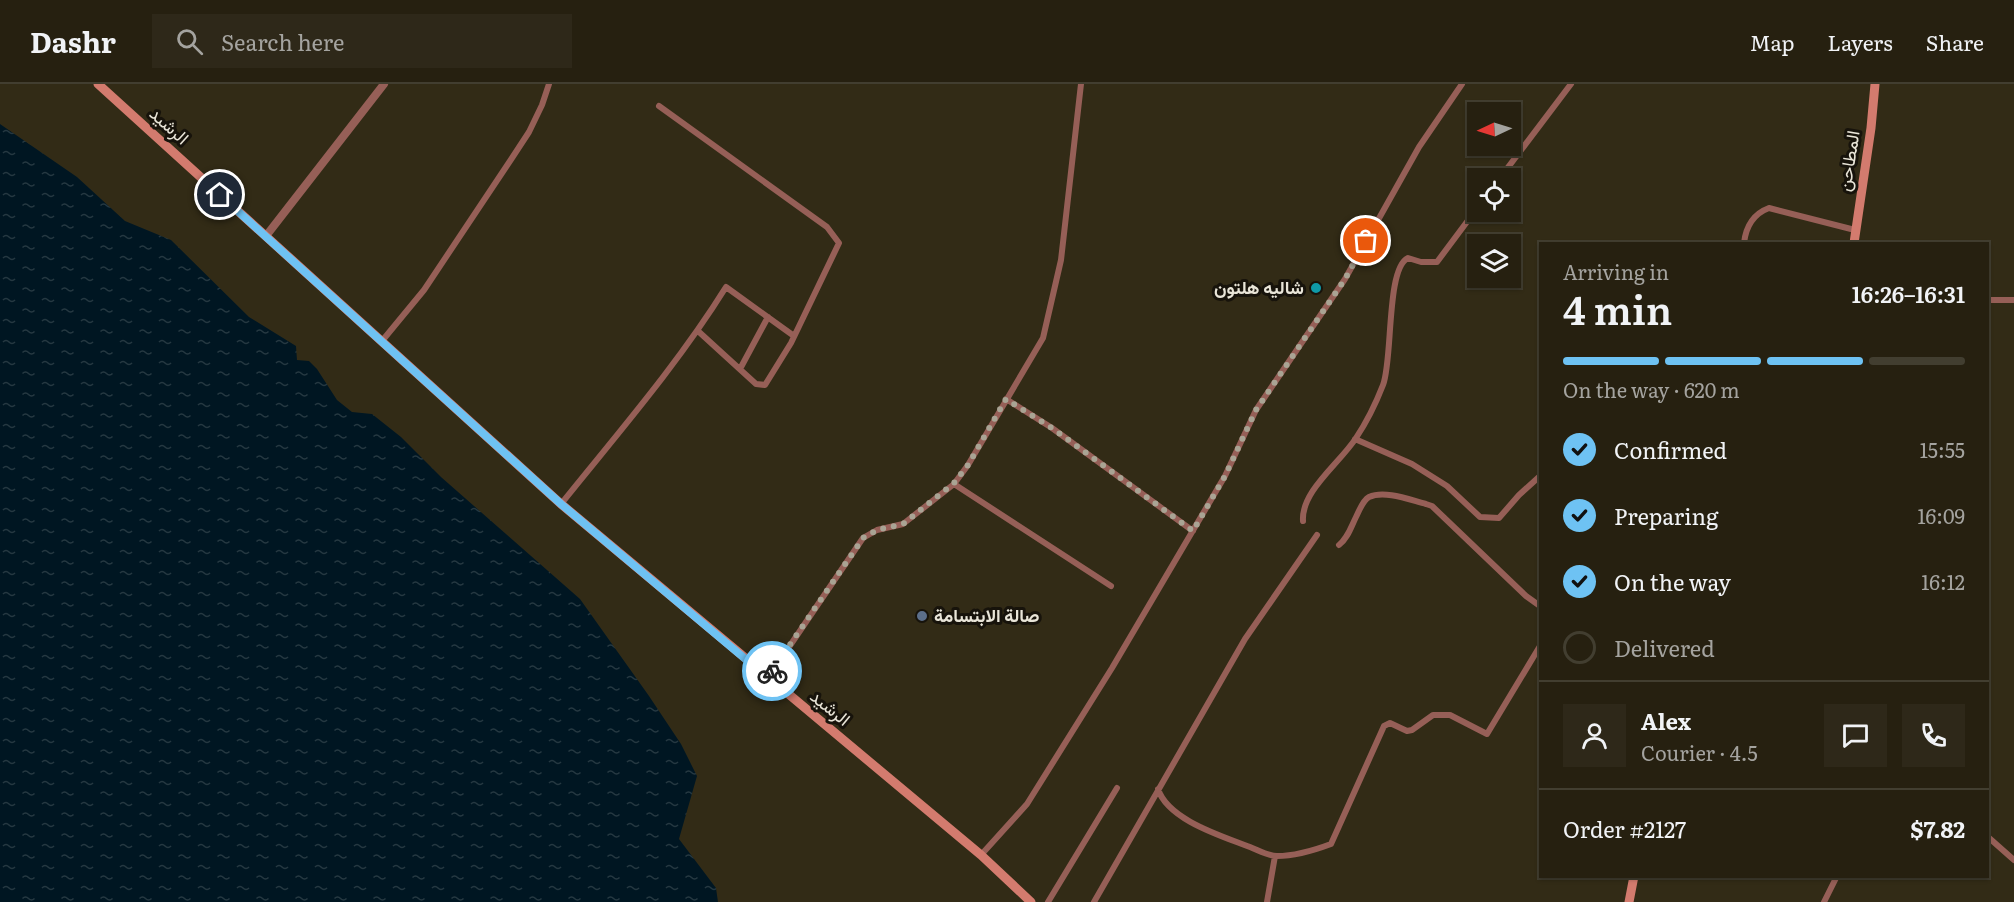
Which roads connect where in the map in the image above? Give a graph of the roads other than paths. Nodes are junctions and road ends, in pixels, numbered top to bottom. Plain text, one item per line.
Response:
1 (98, 84) edge
2 (384, 84) edge
3 (549, 84) edge
4 (1081, 84) edge
5 (1462, 84) edge
6 (1571, 84) edge
7 (1875, 84) edge
8 (659, 106) dead end
9 (1508, 168) edge
10 (1467, 222) edge
11 (1855, 230) junction
12 (266, 236) junction
13 (1744, 242) edge
14 (1854, 242) edge
15 (1989, 300) edge
16 (2014, 300) edge
17 (768, 317) junction
18 (698, 331) junction
19 (794, 336) junction
20 (382, 341) junction
21 (740, 369) junction
22 (1006, 399) junction
23 (1355, 439) junction
24 (1539, 477) edge
25 (954, 483) junction
26 (561, 504) junction
27 (1303, 521) dead end
28 (1193, 531) junction
29 (1317, 535) dead end
30 (1339, 546) dead end
31 (1111, 586) dead end
32 (1539, 605) edge
33 (1539, 648) edge
34 (768, 678) junction
35 (1117, 788) dead end
36 (1158, 789) junction
37 (1989, 838) edge
38 (981, 855) junction
39 (1275, 856) junction
40 (2014, 860) edge
41 (1634, 878) edge
42 (1836, 878) edge
43 (1030, 902) edge
44 (1048, 902) edge
45 (1094, 902) edge
46 (1267, 902) edge
47 (1629, 902) edge
48 (1824, 902) edge

1 - 12 main road, الرشيد
2 - 12 street
3 - 20 street
4 - 22 street
5 - 28 street
6 - 9 street
7 - 11 main road, المطاحن
8 - 19 street
10 - 23 street
11 - 13 street
11 - 14 main road, المطاحن
12 - 20 main road, الرشيد
15 - 16 street
17 - 18 street
17 - 19 street
17 - 21 street
18 - 21 street
18 - 26 street
19 - 21 street
20 - 26 main road, الرشيد
22 - 25 street
22 - 28 street
23 - 24 street
23 - 27 street
25 - 31 street
25 - 34 street
26 - 34 main road, الرشيد
28 - 38 street
29 - 36 street
30 - 32 street
33 - 39 street
34 - 38 main road, الرشيد
35 - 44 street
36 - 39 street
36 - 45 street
37 - 40 street
38 - 43 main road, الرشيد
39 - 46 street
41 - 47 main road
42 - 48 street

